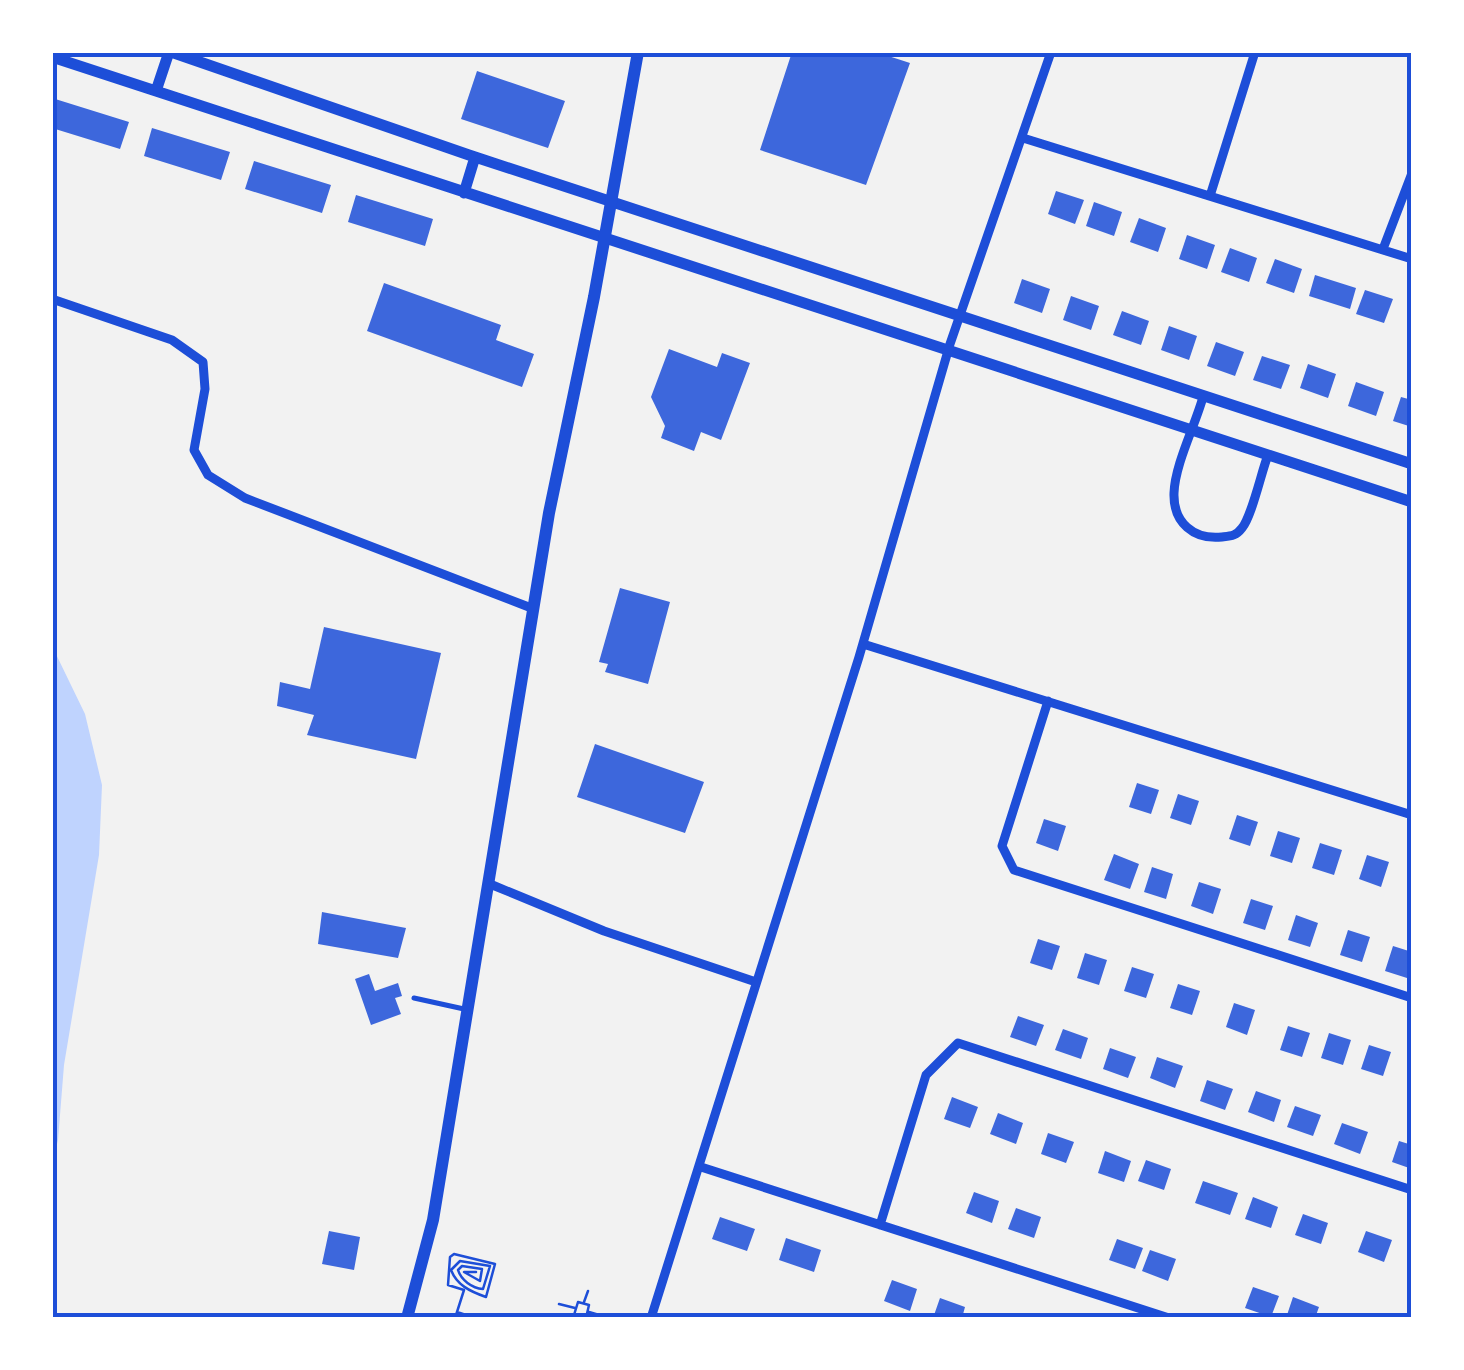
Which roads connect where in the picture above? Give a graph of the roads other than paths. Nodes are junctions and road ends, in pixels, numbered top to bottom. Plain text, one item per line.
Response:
1 (170, 52) edge
2 (638, 52) edge
3 (1051, 52) edge
4 (1255, 52) edge
5 (52, 56) edge
6 (156, 91) junction
7 (1023, 138) junction
8 (475, 157) junction
9 (1412, 173) edge
10 (464, 193) junction
11 (1210, 196) junction
12 (612, 200) junction
13 (604, 239) junction
14 (1383, 249) junction
15 (1412, 259) edge
16 (52, 300) edge
17 (960, 317) junction
18 (948, 351) junction
19 (1203, 397) junction
20 (1194, 431) junction
21 (1268, 455) junction
22 (1412, 464) edge
23 (1412, 502) edge
24 (534, 608) junction
25 (864, 644) junction
26 (1048, 701) junction
27 (1412, 815) edge
28 (490, 884) junction
29 (756, 982) junction
30 (414, 998) dead end
31 (1412, 998) edge
32 (468, 1010) junction
33 (701, 1167) junction
34 (1412, 1190) edge
35 (880, 1225) junction
36 (407, 1318) edge
37 (651, 1318) edge
38 (1169, 1318) edge

1 - 6 street
1 - 8 street
2 - 12 main road
3 - 7 street
4 - 11 street
5 - 6 street
6 - 10 street
7 - 11 street
7 - 17 street
8 - 10 street
8 - 12 street
9 - 14 street
10 - 13 street
11 - 14 street
12 - 13 main road
12 - 17 street
13 - 18 street
13 - 24 main road
14 - 15 street
16 - 24 street
17 - 18 street
17 - 19 street
18 - 20 street
18 - 25 street
19 - 20 street
19 - 22 street
20 - 21 street
20 - 21 street
21 - 23 street
24 - 28 main road
25 - 26 street
25 - 29 street
26 - 27 street
26 - 31 street
28 - 29 street
28 - 32 main road
29 - 33 street
30 - 32 lane
32 - 36 main road
33 - 35 street
33 - 37 street
34 - 35 street
35 - 38 street

